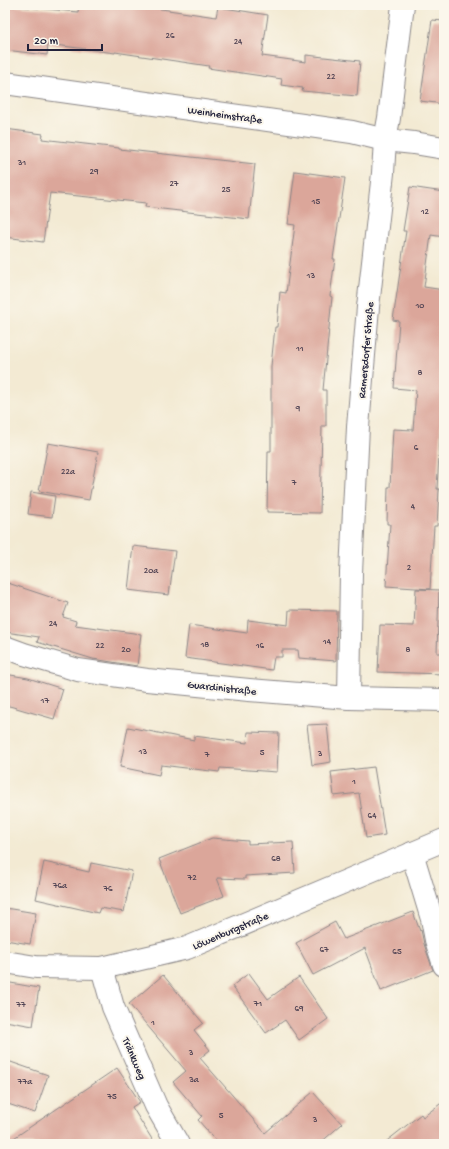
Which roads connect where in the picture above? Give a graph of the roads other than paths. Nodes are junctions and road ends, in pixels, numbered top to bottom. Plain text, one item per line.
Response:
1 (403, 5) edge
2 (5, 83) edge
3 (385, 140) junction
4 (444, 148) edge
5 (5, 647) edge
6 (349, 698) junction
7 (444, 700) edge
8 (444, 840) edge
9 (412, 853) junction
10 (5, 962) edge
11 (444, 965) edge
12 (102, 968) junction
13 (178, 1144) edge

1 - 3 street, Ramersdorfer Straße
2 - 3 street, Weinheimstraße
3 - 4 street, Weinheimstraße
3 - 6 street, Ramersdorfer Straße
5 - 6 street, Guardinistraße
6 - 7 street, Guardinistraße
8 - 9 street, Löwenburgstraße
9 - 11 street
9 - 12 street, Löwenburgstraße
10 - 12 street, Löwenburgstraße
12 - 13 street, Tränkweg

